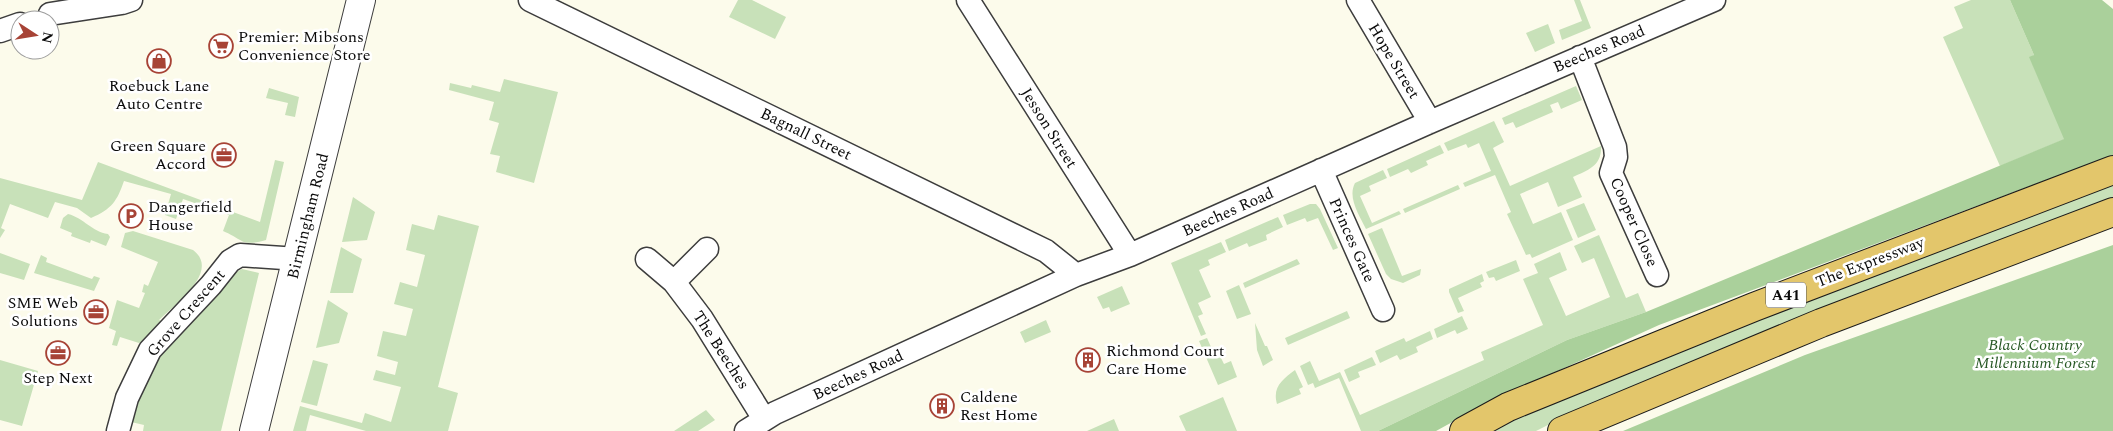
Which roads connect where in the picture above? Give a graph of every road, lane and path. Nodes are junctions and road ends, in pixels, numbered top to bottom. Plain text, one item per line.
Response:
1 (77, 0) edge
2 (361, 0) edge
3 (530, 0) edge
4 (968, 0) edge
5 (1358, 0) edge
6 (1714, 0) edge
7 (125, 1) edge
8 (56, 10) edge
9 (60, 13) edge
10 (1580, 56) junction
11 (1430, 122) junction
12 (1320, 170) junction
13 (2113, 170) edge
14 (2113, 212) edge
15 (707, 249) dead end
16 (1130, 256) junction
17 (298, 259) junction
18 (647, 259) dead end
19 (1076, 275) junction
20 (1657, 276) dead end
21 (674, 282) junction
22 (1383, 310) dead end
23 (755, 425) edge
24 (118, 431) edge
25 (254, 431) edge
26 (1464, 431) edge
27 (1562, 431) edge

1 - 8 street
2 - 17 street, Birmingham Road
3 - 19 street, Bagnall Street
4 - 16 street, Jesson Street
5 - 11 street, Hope Street
6 - 10 street, Beeches Road
7 - 9 street
10 - 11 street, Beeches Road
10 - 20 street, Cooper Close
11 - 12 street, Beeches Road
12 - 16 street, Beeches Road
12 - 22 street, Princes Gate
13 - 26 highway, The Expressway / A41
14 - 27 highway, A41
15 - 21 street
16 - 19 street, Beeches Road
17 - 24 street, Grove Crescent
17 - 25 street, Birmingham Road
18 - 21 street, The Beeches
19 - 23 street, Beeches Road
21 - 23 street, The Beeches

